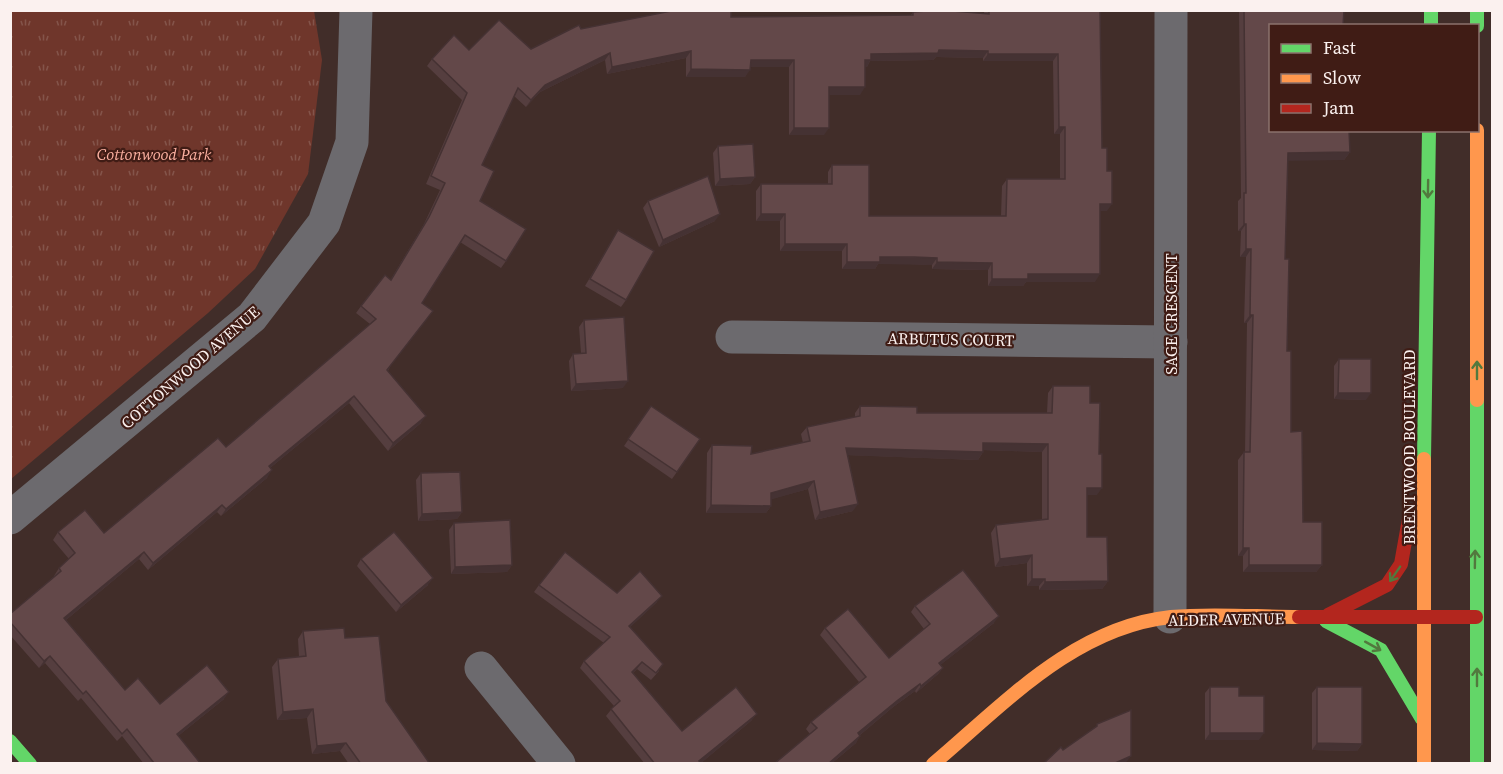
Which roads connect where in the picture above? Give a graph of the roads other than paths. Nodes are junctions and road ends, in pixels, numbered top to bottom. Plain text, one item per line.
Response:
1 (356, 10) edge
2 (1171, 10) edge
3 (1429, 132) edge
4 (1477, 132) edge
5 (732, 337) dead end
6 (1171, 342) junction
7 (1477, 429) junction
8 (1424, 435) junction
9 (1492, 469) edge
10 (10, 518) edge
11 (1170, 617) junction
12 (1484, 617) edge
13 (1321, 619) junction
14 (1424, 619) junction
15 (481, 668) dead end
16 (1492, 713) edge
17 (1424, 724) junction
18 (1477, 735) junction
19 (10, 741) edge
20 (30, 764) edge
21 (559, 764) edge
22 (933, 764) edge
23 (1424, 764) edge
24 (1477, 764) edge

1 - 10 street, COTTONWOOD AVENUE
2 - 6 street, SAGE CRESCENT
3 -> 8 main road, BRENTWOOD BOULEVARD
7 -> 4 main road
5 - 6 street, ARBUTUS COURT
6 - 11 street, SAGE CRESCENT
7 - 9 main road
12 -> 7 main road
8 -> 13 main road
8 - 14 main road, BRENTWOOD BOULEVARD
11 - 13 main road, ALDER AVENUE
11 - 22 main road, ALDER AVENUE
12 - 14 main road, ALDER AVENUE
18 -> 12 main road
13 - 14 main road, ALDER AVENUE
13 -> 17 main road
14 - 17 main road, BRENTWOOD BOULEVARD
15 - 21 street
16 - 18 main road
17 - 23 main road, BRENTWOOD BOULEVARD
18 - 24 main road
19 - 20 main road

